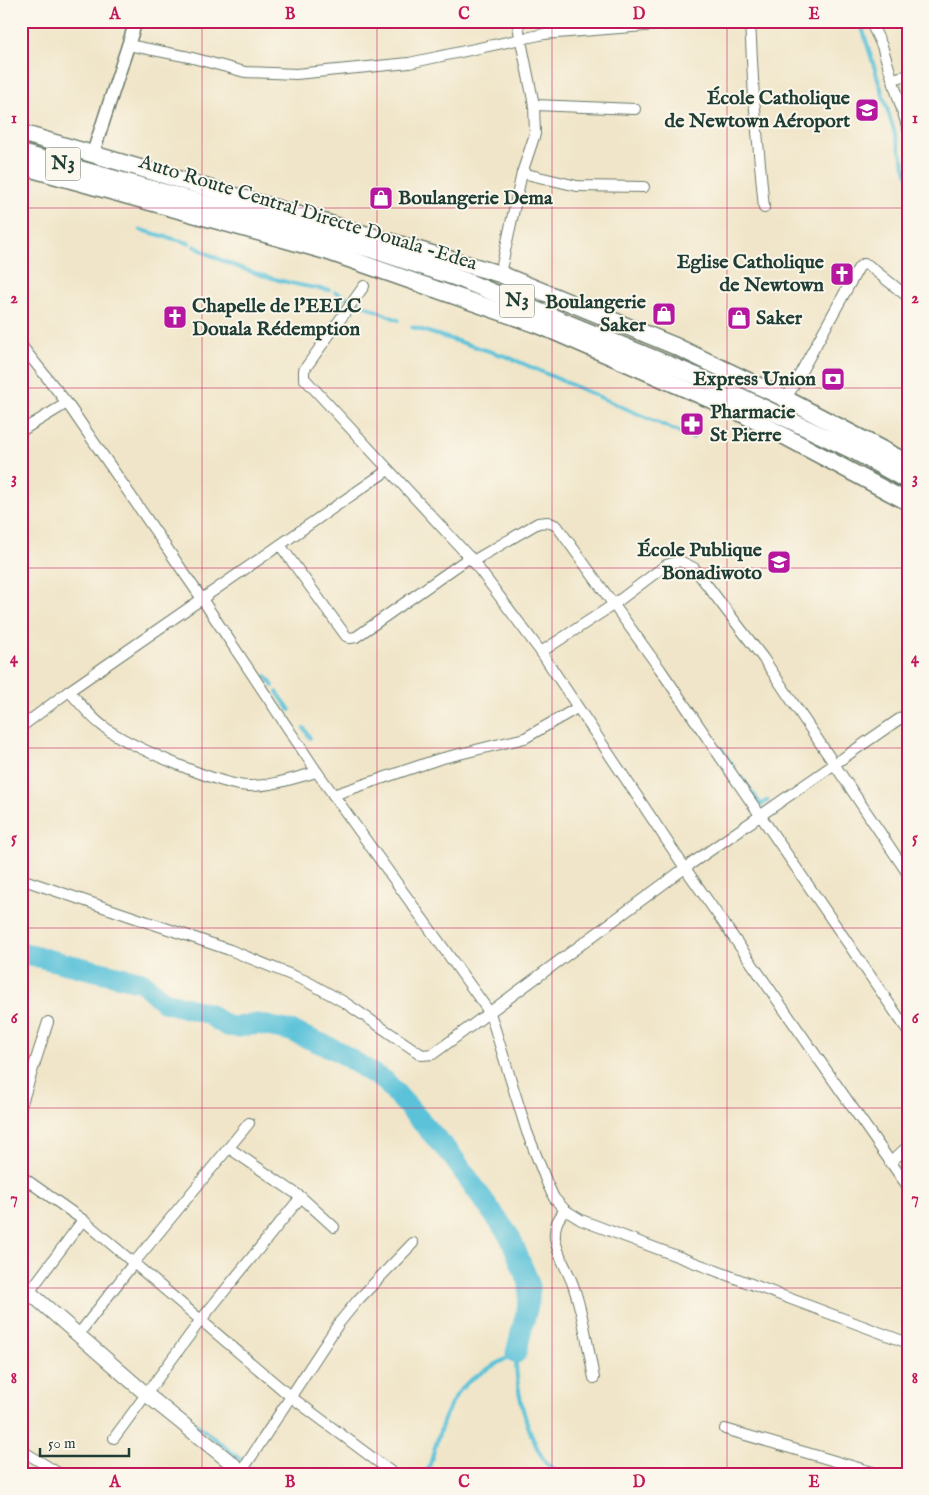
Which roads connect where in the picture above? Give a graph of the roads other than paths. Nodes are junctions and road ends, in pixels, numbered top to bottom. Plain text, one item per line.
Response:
1 (136, 21) edge
2 (517, 21) edge
3 (708, 21) edge
4 (750, 21) edge
5 (870, 21) edge
6 (520, 38) junction
7 (128, 45) junction
8 (908, 75) edge
9 (894, 79) junction
10 (534, 105) junction
11 (635, 109) dead end
12 (908, 129) edge
13 (21, 133) edge
14 (21, 153) edge
15 (93, 153) junction
16 (21, 166) edge
17 (21, 172) edge
18 (47, 173) junction
19 (522, 173) junction
20 (644, 187) dead end
21 (764, 208) dead end
22 (500, 274) junction
23 (364, 286) dead end
24 (908, 297) edge
25 (21, 345) edge
26 (786, 399) junction
27 (66, 403) junction
28 (21, 432) edge
29 (908, 463) edge
30 (388, 470) junction
31 (908, 481) edge
32 (908, 502) edge
33 (280, 544) junction
34 (472, 559) junction
35 (202, 598) junction
36 (614, 605) junction
37 (541, 652) junction
38 (69, 691) junction
39 (577, 708) junction
40 (906, 717) edge
41 (21, 727) edge
42 (833, 765) junction
43 (317, 772) junction
44 (333, 795) junction
45 (759, 816) junction
46 (685, 868) junction
47 (908, 874) edge
48 (21, 879) edge
49 (490, 1013) junction
50 (48, 1022) dead end
51 (908, 1030) edge
52 (21, 1106) edge
53 (249, 1123) dead end
54 (908, 1146) edge
55 (229, 1148) junction
56 (890, 1163) junction
57 (21, 1176) edge
58 (908, 1187) edge
59 (301, 1197) junction
60 (565, 1210) junction
61 (84, 1220) junction
62 (334, 1227) dead end
63 (413, 1243) dead end
64 (133, 1264) junction
65 (24, 1293) edge
66 (200, 1321) junction
67 (78, 1335) junction
68 (908, 1343) edge
69 (594, 1378) dead end
70 (146, 1394) junction
71 (290, 1396) junction
72 (725, 1428) dead end
73 (114, 1438) dead end
74 (21, 1450) edge
75 (242, 1473) edge
76 (60, 1474) edge
77 (394, 1474) edge
78 (880, 1474) edge

1 - 7 street
2 - 6 street
3 - 6 street
4 - 21 street
5 - 9 street
6 - 7 street
6 - 10 street
7 - 15 street
8 - 9 street
9 - 12 street
10 - 11 street
10 - 19 street
13 - 15 main road
14 - 31 main road, Auto Route Central Directe Douala -Edea / N3
15 - 22 main road
16 - 18 main road
17 - 18 main road
18 - 32 main road
19 - 20 street
19 - 22 street
22 - 26 main road
23 - 30 street
24 - 26 street
25 - 27 street
26 - 29 main road
27 - 28 street
27 - 35 street
30 - 33 street
30 - 34 street
33 - 34 street
33 - 35 street
34 - 36 street
34 - 37 street
35 - 38 street
35 - 43 street
36 - 37 street
36 - 42 street
36 - 45 street
37 - 39 street
38 - 41 street
38 - 43 street
39 - 44 street
39 - 46 street
40 - 42 street
42 - 45 street
42 - 47 street
43 - 44 street
44 - 49 street
45 - 46 street
45 - 51 street
46 - 49 street
46 - 56 street
48 - 49 street
49 - 60 street
50 - 52 street
53 - 55 street
54 - 56 street
55 - 59 street
55 - 64 street
56 - 58 street
57 - 61 street
59 - 62 street
59 - 66 street
60 - 68 street
60 - 69 street
61 - 64 street
61 - 65 street
63 - 71 street
64 - 66 street
64 - 67 street
65 - 67 main road
66 - 70 street
66 - 71 street
67 - 70 main road
70 - 73 street
70 - 75 main road
71 - 75 street
71 - 77 street
72 - 78 street
74 - 76 street

